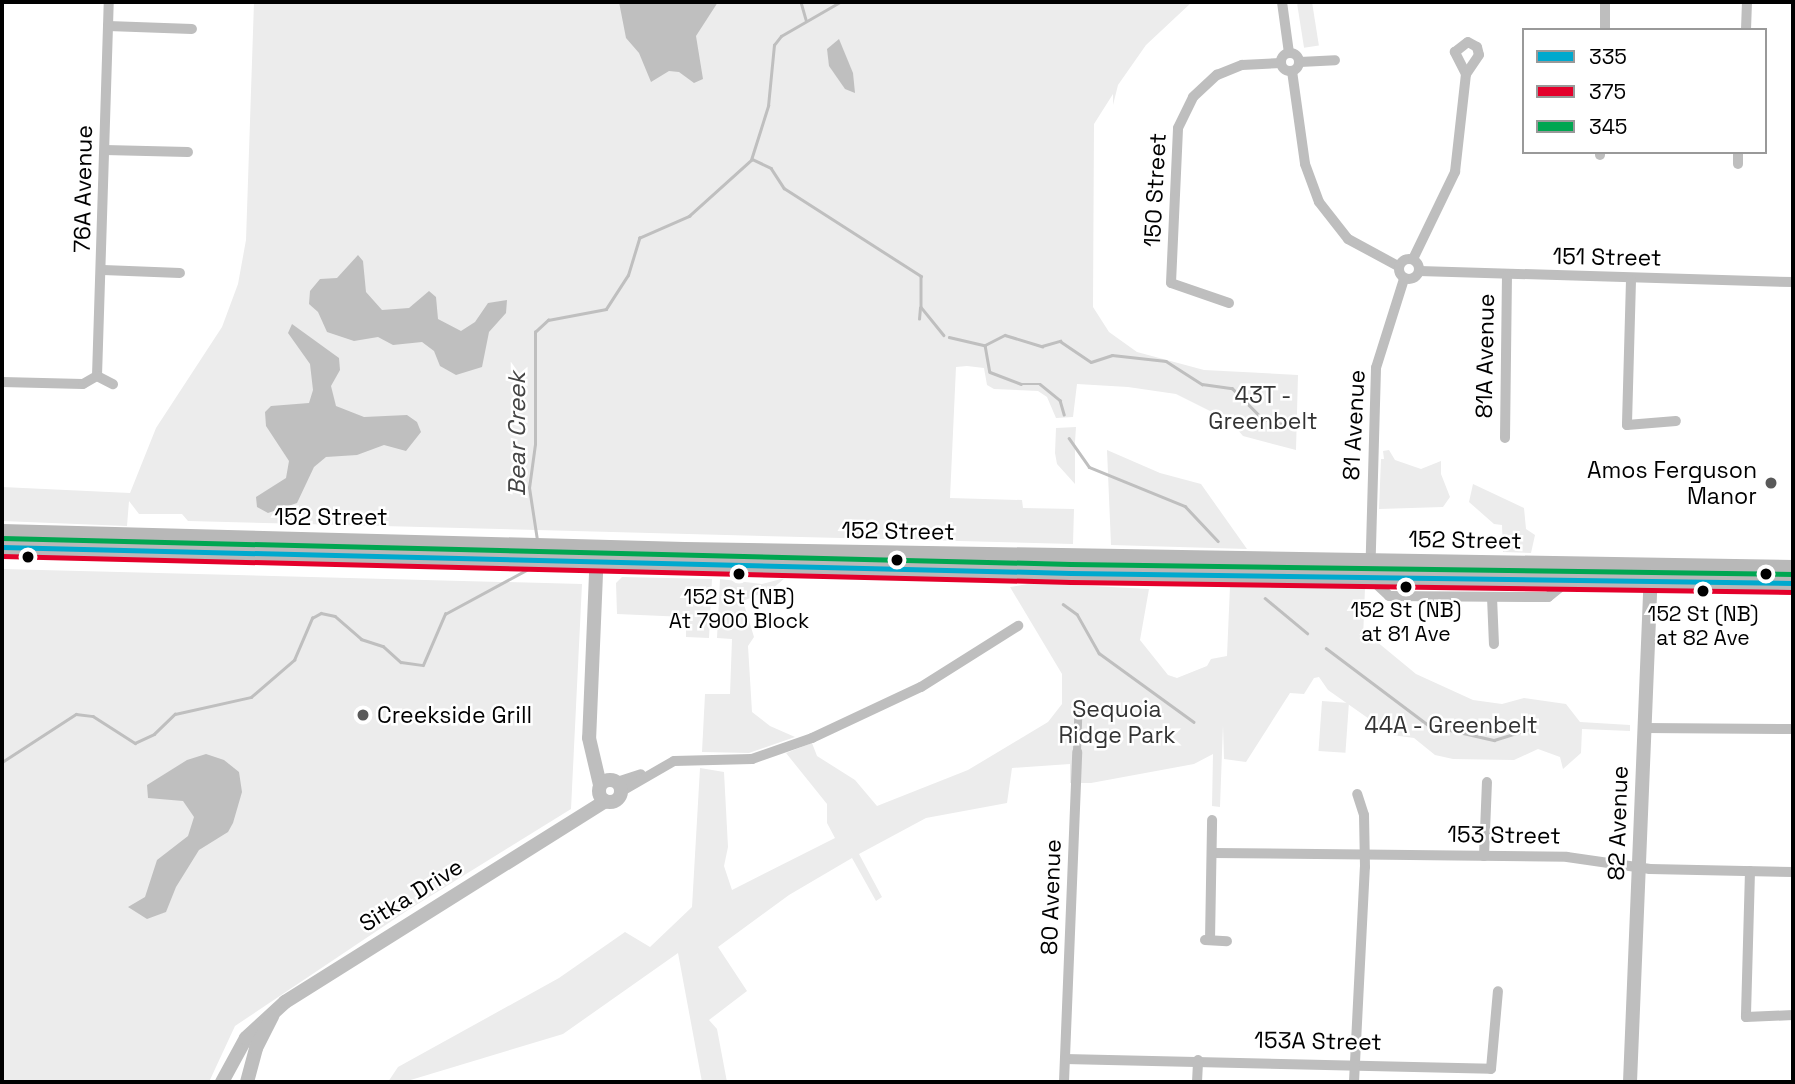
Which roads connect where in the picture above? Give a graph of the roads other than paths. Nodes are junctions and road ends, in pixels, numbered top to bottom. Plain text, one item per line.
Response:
1 (109, 2) edge
2 (1282, 2) edge
3 (1605, 2) edge
4 (1747, 2) edge
5 (108, 26) junction
6 (1605, 28) edge
7 (1746, 28) edge
8 (192, 29) dead end
9 (1289, 52) junction
10 (1335, 61) dead end
11 (1281, 63) junction
12 (1296, 67) junction
13 (1466, 74) dead end
14 (105, 150) junction
15 (188, 152) dead end
16 (1738, 154) edge
17 (1738, 164) dead end
18 (1413, 259) junction
19 (1398, 266) junction
20 (103, 271) junction
21 (1419, 271) junction
22 (180, 273) dead end
23 (1507, 275) junction
24 (1404, 279) junction
25 (1632, 280) junction
26 (1793, 282) edge
27 (1229, 303) dead end
28 (97, 376) junction
29 (2, 382) edge
30 (113, 384) dead end
31 (1676, 421) dead end
32 (1505, 438) dead end
33 (2, 532) edge
34 (2, 547) edge
35 (521, 552) junction
36 (597, 554) junction
37 (1793, 568) edge
38 (1369, 570) junction
39 (1651, 574) junction
40 (1569, 580) junction
41 (1793, 583) edge
42 (1492, 597) junction
43 (1018, 626) dead end
44 (1494, 644) dead end
45 (1078, 714) dead end
46 (1645, 728) junction
47 (1793, 729) edge
48 (1077, 752) joint
49 (1487, 782) dead end
50 (609, 789) junction
51 (1357, 794) dead end
52 (1212, 820) dead end
53 (1213, 853) junction
54 (1484, 856) junction
55 (1364, 857) junction
56 (1639, 867) junction
57 (1750, 871) junction
58 (1793, 872) edge
59 (1227, 941) dead end
60 (1498, 990) dead end
61 (276, 1009) junction
62 (1793, 1015) edge
63 (1065, 1059) junction
64 (1198, 1059) junction
65 (1355, 1063) junction
66 (222, 1082) edge
67 (247, 1082) edge
68 (1064, 1082) edge
69 (1197, 1082) edge
70 (1354, 1082) edge
71 (1630, 1082) edge

1 - 5 street, 76A Avenue
2 - 9 street
3 - 6 street
4 - 7 street
5 - 8 street
5 - 14 street, 76A Avenue
9 - 11 street
9 - 12 street
10 - 12 street
11 - 12 street
11 - 27 street, 150 Street
12 - 19 street
13 - 18 street
14 - 15 street
14 - 20 street, 76A Avenue
16 - 17 street
18 - 19 street
18 - 21 street
19 - 24 street
20 - 22 street
20 - 28 street, 76A Avenue
21 - 23 street, 151 Street
21 - 24 street
23 - 25 street, 151 Street
23 - 32 street, 81A Avenue
24 - 38 street, 81 Avenue
25 - 26 street, 151 Street
25 - 31 street
28 - 29 street
28 - 30 street
33 - 35 main road, 152 Street
34 - 35 main road, 152 Street
35 - 36 main road, 152 Street
36 - 38 main road, 152 Street
36 - 50 street
37 - 39 main road, 152 Street
38 - 39 main road, 152 Street
38 - 40 main road, 152 Street
38 - 42 street
39 - 40 main road, 152 Street
39 - 41 main road, 152 Street
39 - 46 street, 82 Avenue
40 - 42 street
42 - 44 street
43 - 50 street
45 - 48 street, 80 Avenue
46 - 47 street
46 - 56 street, 82 Avenue
48 - 63 street, 80 Avenue
49 - 54 street
50 - 61 street, Sitka Drive
51 - 55 street
52 - 53 street
53 - 55 street, 153 Street
53 - 59 street
54 - 55 street, 153 Street
54 - 56 street, 153 Street
55 - 65 street
56 - 57 street, 153 Street
56 - 71 street, 82 Avenue
57 - 58 street, 153 Street
57 - 62 street
60 - 65 street, 153A Street
61 - 66 street, Sitka Drive
61 - 67 street
63 - 64 street, 153A Street
63 - 68 street, 80 Avenue
64 - 65 street, 153A Street
64 - 69 street
65 - 70 street

